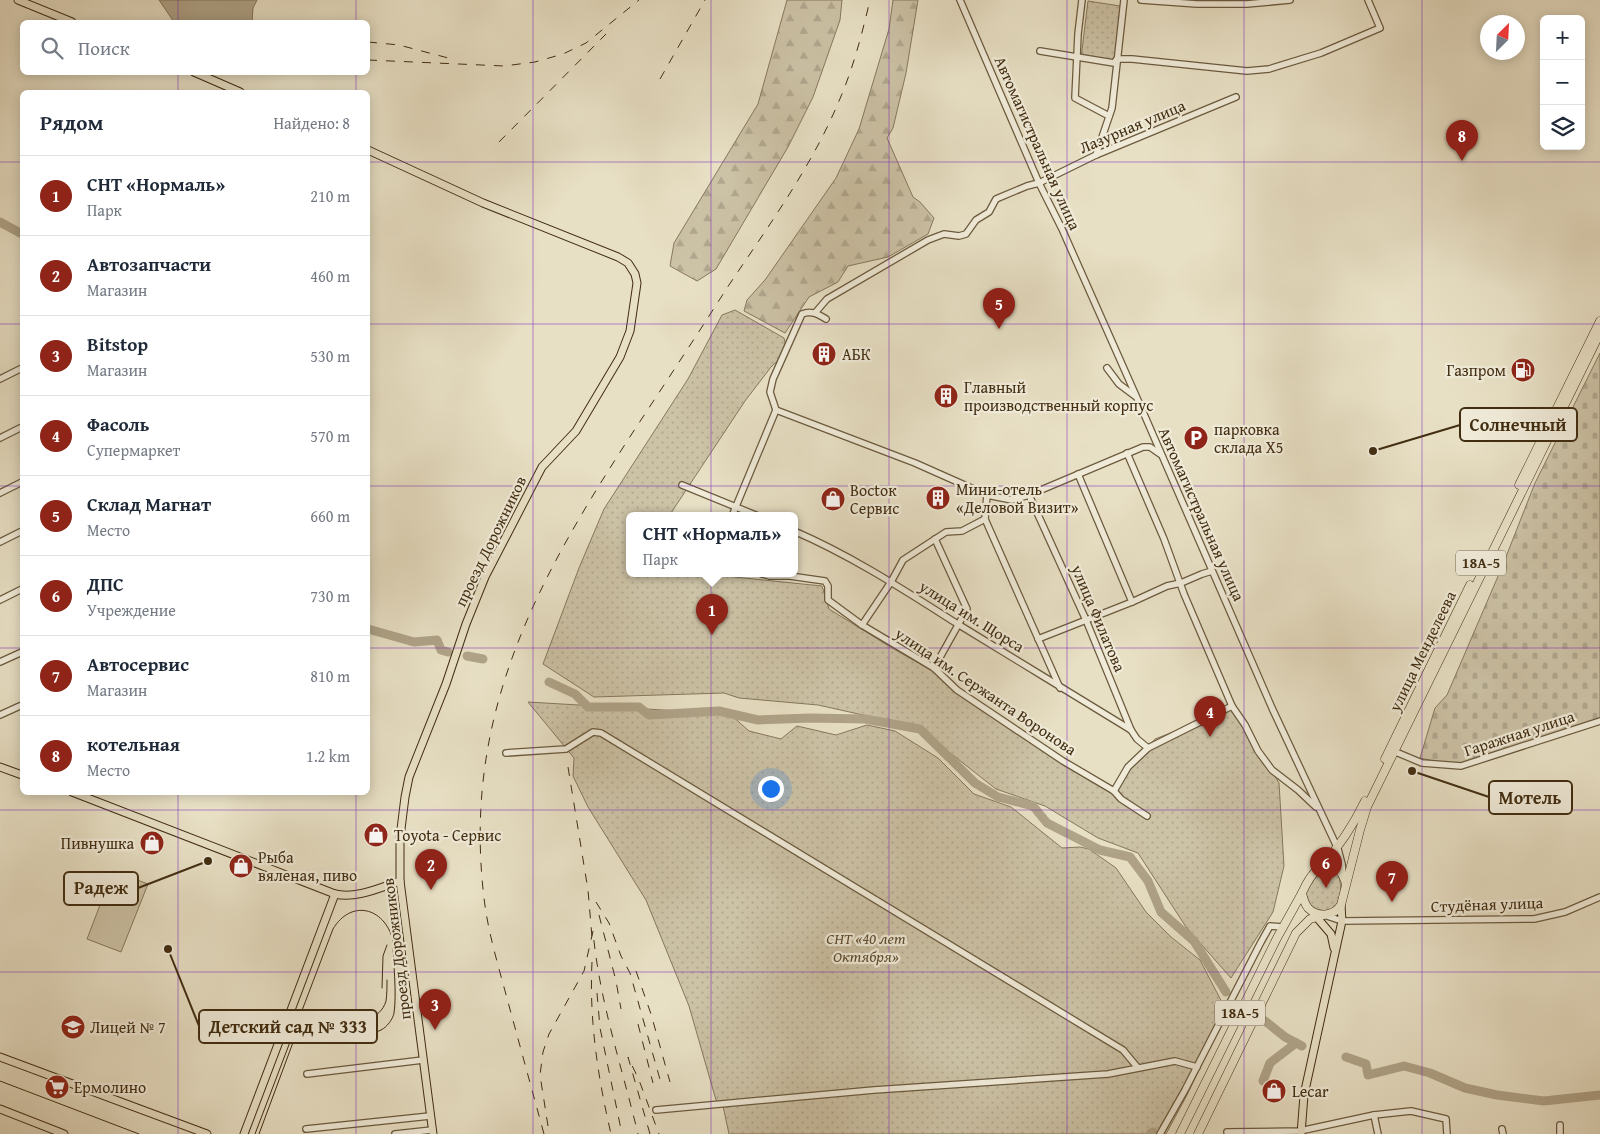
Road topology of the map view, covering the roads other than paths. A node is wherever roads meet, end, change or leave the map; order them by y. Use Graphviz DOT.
graph roads {
  1 [pos="18,0"];
  2 [pos="26,0"];
  3 [pos="960,0"];
  4 [pos="1082,0"];
  5 [pos="1124,0"];
  6 [pos="1142,0"];
  7 [pos="1290,0"];
  8 [pos="1368,0"];
  9 [pos="1184,1"];
  10 [pos="1274,1"];
  11 [pos="33,7"];
  12 [pos="67,20"];
  13 [pos="1040,51"];
  14 [pos="1076,57"];
  15 [pos="1118,59"];
  16 [pos="201,75"];
  17 [pos="235,90"];
  18 [pos="1236,97"];
  19 [pos="1109,116"];
  20 [pos="370,151"];
  21 [pos="1096,155"];
  22 [pos="1039,183"];
  23 [pos="815,313"];
  24 [pos="826,319"];
  25 [pos="1600,321"];
  26 [pos="1600,333"];
  27 [pos="1107,368"];
  28 [pos="20,369"];
  29 [pos="0,379"];
  30 [pos="1137,398"];
  31 [pos="776,410"];
  32 [pos="20,428"];
  33 [pos="0,438"];
  34 [pos="1127,453"];
  35 [pos="1162,456"];
  36 [pos="1078,474"];
  37 [pos="20,483"];
  38 [pos="682,485"];
  39 [pos="0,493"];
  40 [pos="1030,494"];
  41 [pos="987,495"];
  42 [pos="736,507"];
  43 [pos="734,512"];
  44 [pos="748,512"];
  45 [pos="985,518"];
  46 [pos="20,532"];
  47 [pos="798,534"];
  48 [pos="936,539"];
  49 [pos="0,542"];
  50 [pos="1212,571"];
  51 [pos="797,577"];
  52 [pos="891,582"];
  53 [pos="1181,583"];
  54 [pos="20,590"];
  55 [pos="0,600"];
  56 [pos="1132,602"];
  57 [pos="1086,620"];
  58 [pos="959,624"];
  59 [pos="862,625"];
  60 [pos="1038,639"];
  61 [pos="20,653"];
  62 [pos="0,662"];
  63 [pos="934,668"];
  64 [pos="1060,688"];
  65 [pos="20,705"];
  66 [pos="1232,706"];
  67 [pos="0,715"];
  68 [pos="1600,720"];
  69 [pos="1132,730"];
  70 [pos="1148,748"];
  71 [pos="1392,750"];
  72 [pos="506,753"];
  73 [pos="0,767"];
  74 [pos="20,774"];
  75 [pos="1114,791"];
  76 [pos="80,795"];
  77 [pos="1319,809"];
  78 [pos="1147,816"];
  79 [pos="1338,849"];
  80 [pos="1320,868"];
  81 [pos="1343,874"];
  82 [pos="400,881"];
  83 [pos="1346,884"];
  84 [pos="1302,892"];
  85 [pos="335,894"];
  86 [pos="1600,897"];
  87 [pos="1342,905"];
  88 [pos="1310,909"];
  89 [pos="1324,915"];
  90 [pos="1316,918"];
  91 [pos="1342,921"];
  92 [pos="1283,927"];
  93 [pos="1334,953"];
  94 [pos="0,1057"];
  95 [pos="423,1060"];
  96 [pos="1197,1067"];
  97 [pos="1138,1068"];
  98 [pos="307,1074"];
  99 [pos="0,1109"];
  100 [pos="656,1110"];
  101 [pos="430,1116"];
  102 [pos="1374,1116"];
  103 [pos="1560,1125"];
  104 [pos="306,1129"];
  105 [pos="433,1132"];
  106 [pos="1228,1132"];
  107 [pos="1301,1133"];
  108 [pos="64,1134"];
  109 [pos="207,1134"];
  110 [pos="244,1134"];
  111 [pos="395,1134"];
  112 [pos="1160,1134"];
  113 [pos="1180,1134"];
  114 [pos="1198,1134"];
  115 [pos="1378,1134"];
  116 [pos="1447,1134"];
  117 [pos="1560,1134"];
  1 -- 11 [label="main road"];
  2 -- 11 [label="street"];
  3 -- 22 [label="street, Автомагистральная улица"];
  4 -- 14 [label="street"];
  5 -- 15 [label="street"];
  6 -- 9 [label="street"];
  7 -- 10 [label="street"];
  8 -- 15 [label="street"];
  9 -- 10 [label="street"];
  11 -- 12 [label="main road"];
  13 -- 14 [label="street"];
  14 -- 15 [label="street"];
  14 -- 19 [label="street"];
  15 -- 19 [label="street"];
  16 -- 17 [label="main road"];
  18 -- 21 [label="street, Лазурная улица"];
  19 -- 21 [label="street"];
  20 -- 82 [label="main road, проезд Дорожников"];
  21 -- 22 [label="street, Лазурная улица"];
  22 -- 23 [label="street, Лазурная улица"];
  22 -- 30 [label="street, Автомагистральная улица"];
  23 -- 24 [label="street"];
  23 -- 31 [label="street, Лазурная улица"];
  25 -- 71 [label="highway, улица Менделеева / 18А-5"];
  26 -- 71 [label="highway, улица Менделеева / 18А-5"];
  27 -- 30 [label="street"];
  28 -- 29 [label="street"];
  30 -- 35 [label="street, Автомагистральная улица"];
  31 -- 41 [label="street"];
  31 -- 42 [label="street"];
  32 -- 33 [label="street"];
  34 -- 35 [label="street"];
  34 -- 36 [label="street"];
  34 -- 53 [label="street"];
  35 -- 50 [label="street, Автомагистральная улица"];
  36 -- 40 [label="street"];
  36 -- 56 [label="street"];
  37 -- 39 [label="street"];
  38 -- 42 [label="street"];
  40 -- 41 [label="street"];
  40 -- 57 [label="street, улица Филатова"];
  41 -- 45 [label="street"];
  42 -- 43 [label="street"];
  42 -- 44 [label="street"];
  45 -- 48 [label="street"];
  45 -- 60 [label="street"];
  46 -- 49 [label="street"];
  47 -- 52 [label="street, улица им. Щорса"];
  48 -- 52 [label="street"];
  48 -- 58 [label="street"];
  50 -- 53 [label="street"];
  50 -- 77 [label="street, Автомагистральная улица"];
  51 -- 59 [label="street, улица им. Сержанта Воронова"];
  52 -- 58 [label="street, улица им. Щорса"];
  52 -- 59 [label="street"];
  53 -- 56 [label="street"];
  53 -- 66 [label="street"];
  54 -- 55 [label="street"];
  56 -- 57 [label="street"];
  57 -- 60 [label="street"];
  57 -- 69 [label="street, улица Филатова"];
  58 -- 63 [label="street"];
  58 -- 64 [label="street, улица им. Щорса"];
  59 -- 63 [label="street, улица им. Сержанта Воронова"];
  60 -- 64 [label="street"];
  61 -- 62 [label="street"];
  63 -- 75 [label="street, улица им. Сержанта Воронова"];
  64 -- 69 [label="street, улица им. Щорса"];
  65 -- 67 [label="street"];
  66 -- 70 [label="street"];
  66 -- 77 [label="street"];
  68 -- 71 [label="street, Гаражная улица"];
  69 -- 70 [label="street, улица Филатова"];
  70 -- 75 [label="street"];
  71 -- 79 [label="highway, улица Менделеева / 18А-5"];
  71 -- 83 [label="highway, улица Менделеева / 18А-5"];
  72 -- 97 [label="street"];
  73 -- 74 [label="main road"];
  75 -- 78 [label="street, улица им. Сержанта Воронова"];
  76 -- 85 [label="main road"];
  77 -- 79 [label="street, Автомагистральная улица"];
  79 -- 80 [label="highway, 18А-5"];
  79 -- 81 [label="street, Автомагистральная улица"];
  80 -- 81 [label="highway"];
  80 -- 84 [label="highway, 18А-5"];
  81 -- 83 [label="highway, 18А-5"];
  82 -- 85 [label="main road"];
  82 -- 95 [label="main road, проезд Дорожников"];
  83 -- 87 [label="highway, 18А-5"];
  84 -- 88 [label="highway"];
  84 -- 92 [label="highway, 18А-5"];
  85 -- 110 [label="main road"];
  86 -- 91 [label="street, Студёная улица"];
  87 -- 89 [label="highway, 18А-5"];
  87 -- 91 [label="main road"];
  88 -- 89 [label="highway"];
  88 -- 90 [label="main road"];
  89 -- 90 [label="highway, 18А-5"];
  89 -- 91 [label="street, Студёная улица"];
  90 -- 93 [label="main road"];
  90 -- 114 [label="highway, 18А-5"];
  91 -- 93 [label="main road"];
  92 -- 96 [label="street"];
  92 -- 113 [label="highway, 18А-5"];
  93 -- 107 [label="main road"];
  94 -- 109 [label="main road"];
  95 -- 98 [label="street"];
  95 -- 101 [label="main road, проезд Дорожников"];
  96 -- 97 [label="street"];
  96 -- 112 [label="street"];
  97 -- 100 [label="street"];
  99 -- 108 [label="main road"];
  101 -- 104 [label="street"];
  101 -- 105 [label="main road, проезд Дорожников"];
  102 -- 107 [label="street"];
  102 -- 115 [label="street"];
  102 -- 116 [label="street"];
  103 -- 117 [label="street"];
  105 -- 111 [label="street"];
  106 -- 107 [label="street"];
}
